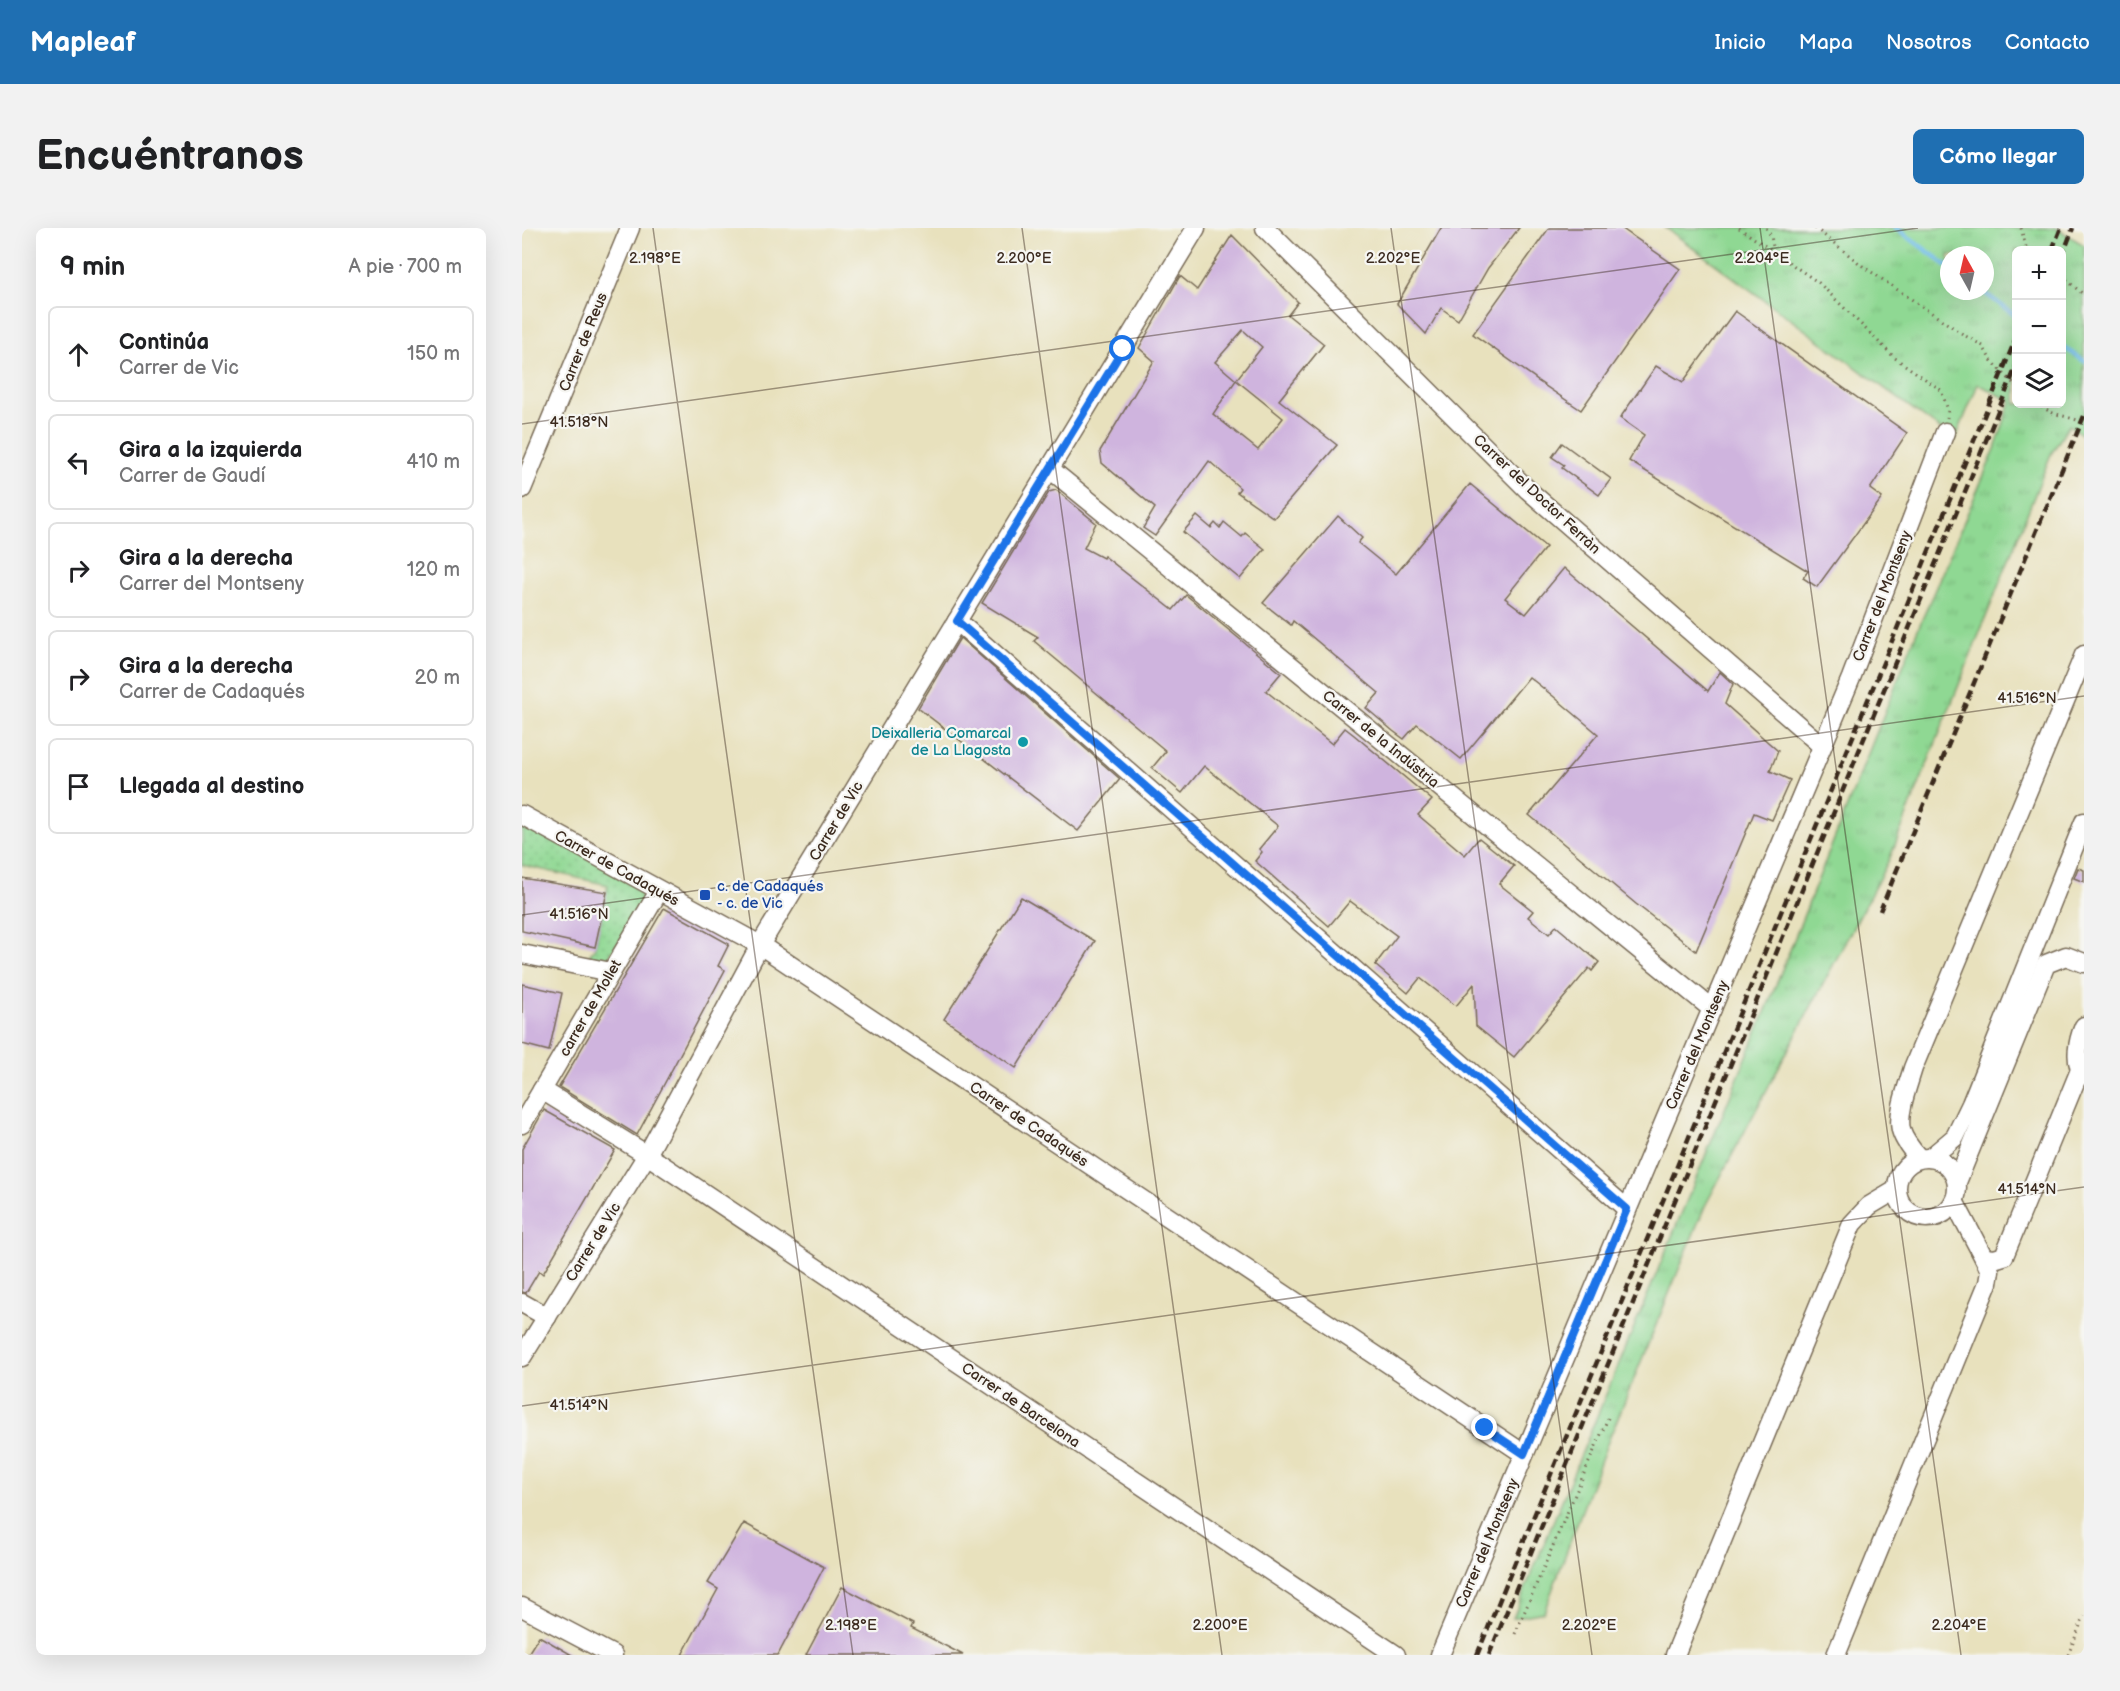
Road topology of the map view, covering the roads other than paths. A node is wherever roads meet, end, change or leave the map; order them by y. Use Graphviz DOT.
graph roads {
  1 [pos="630,228"];
  2 [pos="1196,228"];
  3 [pos="1265,228"];
  4 [pos="1945,432"];
  5 [pos="1050,469"];
  6 [pos="522,489"];
  7 [pos="957,621"];
  8 [pos="2084,655"];
  9 [pos="1822,746"];
  10 [pos="522,815"];
  11 [pos="2084,822"];
  12 [pos="2079,843"];
  13 [pos="659,891"];
  14 [pos="760,945"];
  15 [pos="522,954"];
  16 [pos="2084,963"];
  17 [pos="611,972"];
  18 [pos="1712,1009"];
  19 [pos="2084,1026"];
  20 [pos="2082,1072"];
  21 [pos="542,1090"];
  22 [pos="522,1125"];
  23 [pos="647,1155"];
  24 [pos="1924,1158"];
  25 [pos="1957,1182"];
  26 [pos="1896,1190"];
  27 [pos="1954,1201"];
  28 [pos="1627,1209"];
  29 [pos="1941,1215"];
  30 [pos="1984,1258"];
  31 [pos="1988,1283"];
  32 [pos="522,1303"];
  33 [pos="547,1317"];
  34 [pos="522,1357"];
  35 [pos="1524,1454"];
  36 [pos="522,1607"];
  37 [pos="613,1655"];
  38 [pos="1396,1655"];
  39 [pos="1440,1655"];
  40 [pos="1675,1655"];
  41 [pos="1836,1655"];
  1 -- 6 [label="street, Carrer de Reus"];
  2 -- 5 [label="street, Carrer de Vic"];
  3 -- 9 [label="street, Carrer del Doctor Ferràn"];
  4 -- 9 [label="street, Carrer del Montseny"];
  5 -- 7 [label="street, Carrer de Vic"];
  5 -- 18 [label="street, Carrer de la Indústria"];
  7 -- 14 [label="street, Carrer de Vic"];
  7 -- 28 [label="street"];
  8 -- 24 [label="street"];
  9 -- 18 [label="street, Carrer del Montseny"];
  10 -- 13 [label="street, Carrer de Cadaqués"];
  11 -- 12 [label="street"];
  12 -- 24 [label="street"];
  13 -- 14 [label="street, Carrer de Cadaqués"];
  13 -- 17 [label="street, carrer de Mollet"];
  14 -- 23 [label="street, Carrer de Vic"];
  14 -- 35 [label="street, Carrer de Cadaqués"];
  15 -- 17 [label="street"];
  16 -- 25 [label="street"];
  17 -- 21 [label="street, carrer de Mollet"];
  18 -- 28 [label="street, Carrer del Montseny"];
  19 -- 20 [label="street"];
  20 -- 30 [label="street"];
  21 -- 22 [label="street, carrer de Mollet"];
  21 -- 23 [label="street, Carrer de Barcelona"];
  23 -- 33 [label="street, Carrer de Vic"];
  23 -- 38 [label="street, Carrer de Barcelona"];
  24 -- 25 [label="street"];
  24 -- 26 [label="street"];
  25 -- 27 [label="street"];
  26 -- 29 [label="street"];
  26 -- 40 [label="street"];
  27 -- 29 [label="street"];
  27 -- 30 [label="street"];
  28 -- 35 [label="street, Carrer del Montseny"];
  29 -- 31 [label="street"];
  30 -- 31 [label="street"];
  31 -- 41 [label="street"];
  32 -- 33 [label="street"];
  33 -- 34 [label="street, Carrer de Vic"];
  35 -- 39 [label="street, Carrer del Montseny"];
  36 -- 37 [label="street"];
}
